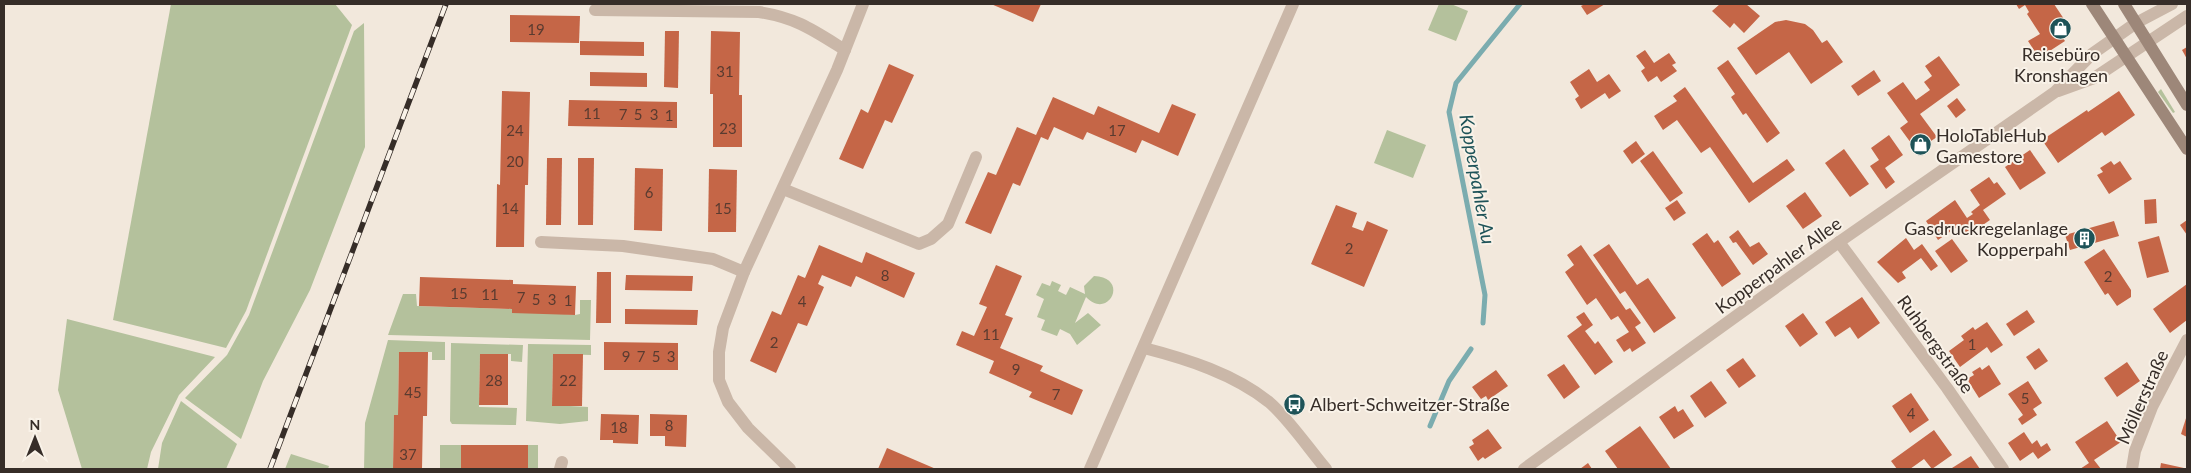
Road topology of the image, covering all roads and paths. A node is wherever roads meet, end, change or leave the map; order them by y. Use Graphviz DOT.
graph roads {
  1 [pos="863,4"];
  2 [pos="1293,4"];
  3 [pos="2092,4"];
  4 [pos="2124,4"];
  5 [pos="2172,4"];
  6 [pos="596,10"];
  7 [pos="2187,16"];
  8 [pos="2136,23"];
  9 [pos="2114,38"];
  10 [pos="2148,42"];
  11 [pos="845,50"];
  12 [pos="2126,56"];
  13 [pos="2055,92"];
  14 [pos="2187,105"];
  15 [pos="2187,149"];
  16 [pos="976,157"];
  17 [pos="783,189"];
  18 [pos="541,242"];
  19 [pos="1839,242"];
  20 [pos="744,272"];
  21 [pos="2187,340"];
  22 [pos="1144,348"];
  23 [pos="790,469"];
  24 [pos="1090,469"];
  25 [pos="1326,469"];
  26 [pos="1524,469"];
  27 [pos="2003,469"];
  28 [pos="2132,469"];
  1 -- 11 [label="street"];
  2 -- 22 [label="street"];
  3 -- 9 [label="main road"];
  4 -- 8 [label="main road"];
  5 -- 8 [label="street, Kopperpahler Allee"];
  6 -- 11 [label="street"];
  7 -- 10 [label="street, Kopperpahler Allee"];
  8 -- 9 [label="street, Kopperpahler Allee"];
  8 -- 10 [label="main road"];
  9 -- 12 [label="main road"];
  9 -- 13 [label="street, Kopperpahler Allee"];
  10 -- 12 [label="street, Kopperpahler Allee"];
  10 -- 14 [label="main road"];
  11 -- 17 [label="street"];
  12 -- 13 [label="street, Kopperpahler Allee"];
  12 -- 15 [label="main road"];
  13 -- 19 [label="street, Kopperpahler Allee"];
  16 -- 17 [label="street"];
  17 -- 20 [label="street"];
  18 -- 20 [label="street"];
  19 -- 26 [label="street, Kopperpahler Allee"];
  19 -- 27 [label="street, Ruhbergstraße"];
  20 -- 23 [label="street"];
  21 -- 28 [label="street, Möllerstraße"];
  22 -- 24 [label="street"];
  22 -- 25 [label="street"];
}
